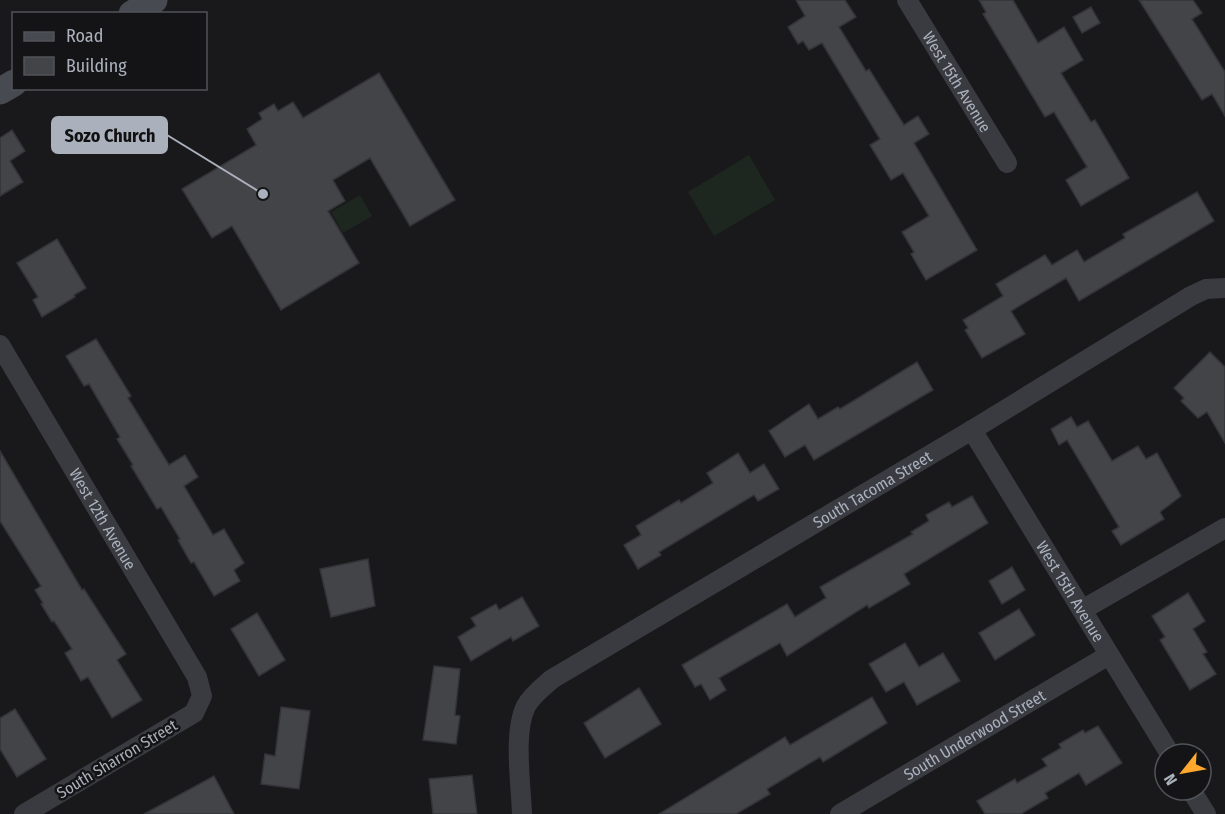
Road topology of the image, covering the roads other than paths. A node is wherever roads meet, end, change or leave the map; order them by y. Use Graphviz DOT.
graph roads {
  1 [pos="154,0"];
  2 [pos="908,0"];
  3 [pos="135,12"];
  4 [pos="1007,162"];
  5 [pos="1225,288"];
  6 [pos="0,345"];
  7 [pos="972,430"];
  8 [pos="1225,528"];
  9 [pos="1082,610"];
  10 [pos="1110,655"];
  11 [pos="202,696"];
  12 [pos="1163,742"];
  13 [pos="24,814"];
  14 [pos="522,814"];
  15 [pos="840,814"];
  1 -- 3 [label="street"];
  2 -- 4 [label="street, West 15th Avenue"];
  5 -- 7 [label="street, South Tacoma Street"];
  6 -- 11 [label="street, West 12th Avenue"];
  7 -- 9 [label="street, West 15th Avenue"];
  7 -- 14 [label="street, South Tacoma Street"];
  8 -- 9 [label="street"];
  9 -- 10 [label="street, West 15th Avenue"];
  10 -- 12 [label="street, West 15th Avenue"];
  10 -- 15 [label="street, South Underwood Street"];
  11 -- 13 [label="street, South Sharron Street"];
}
